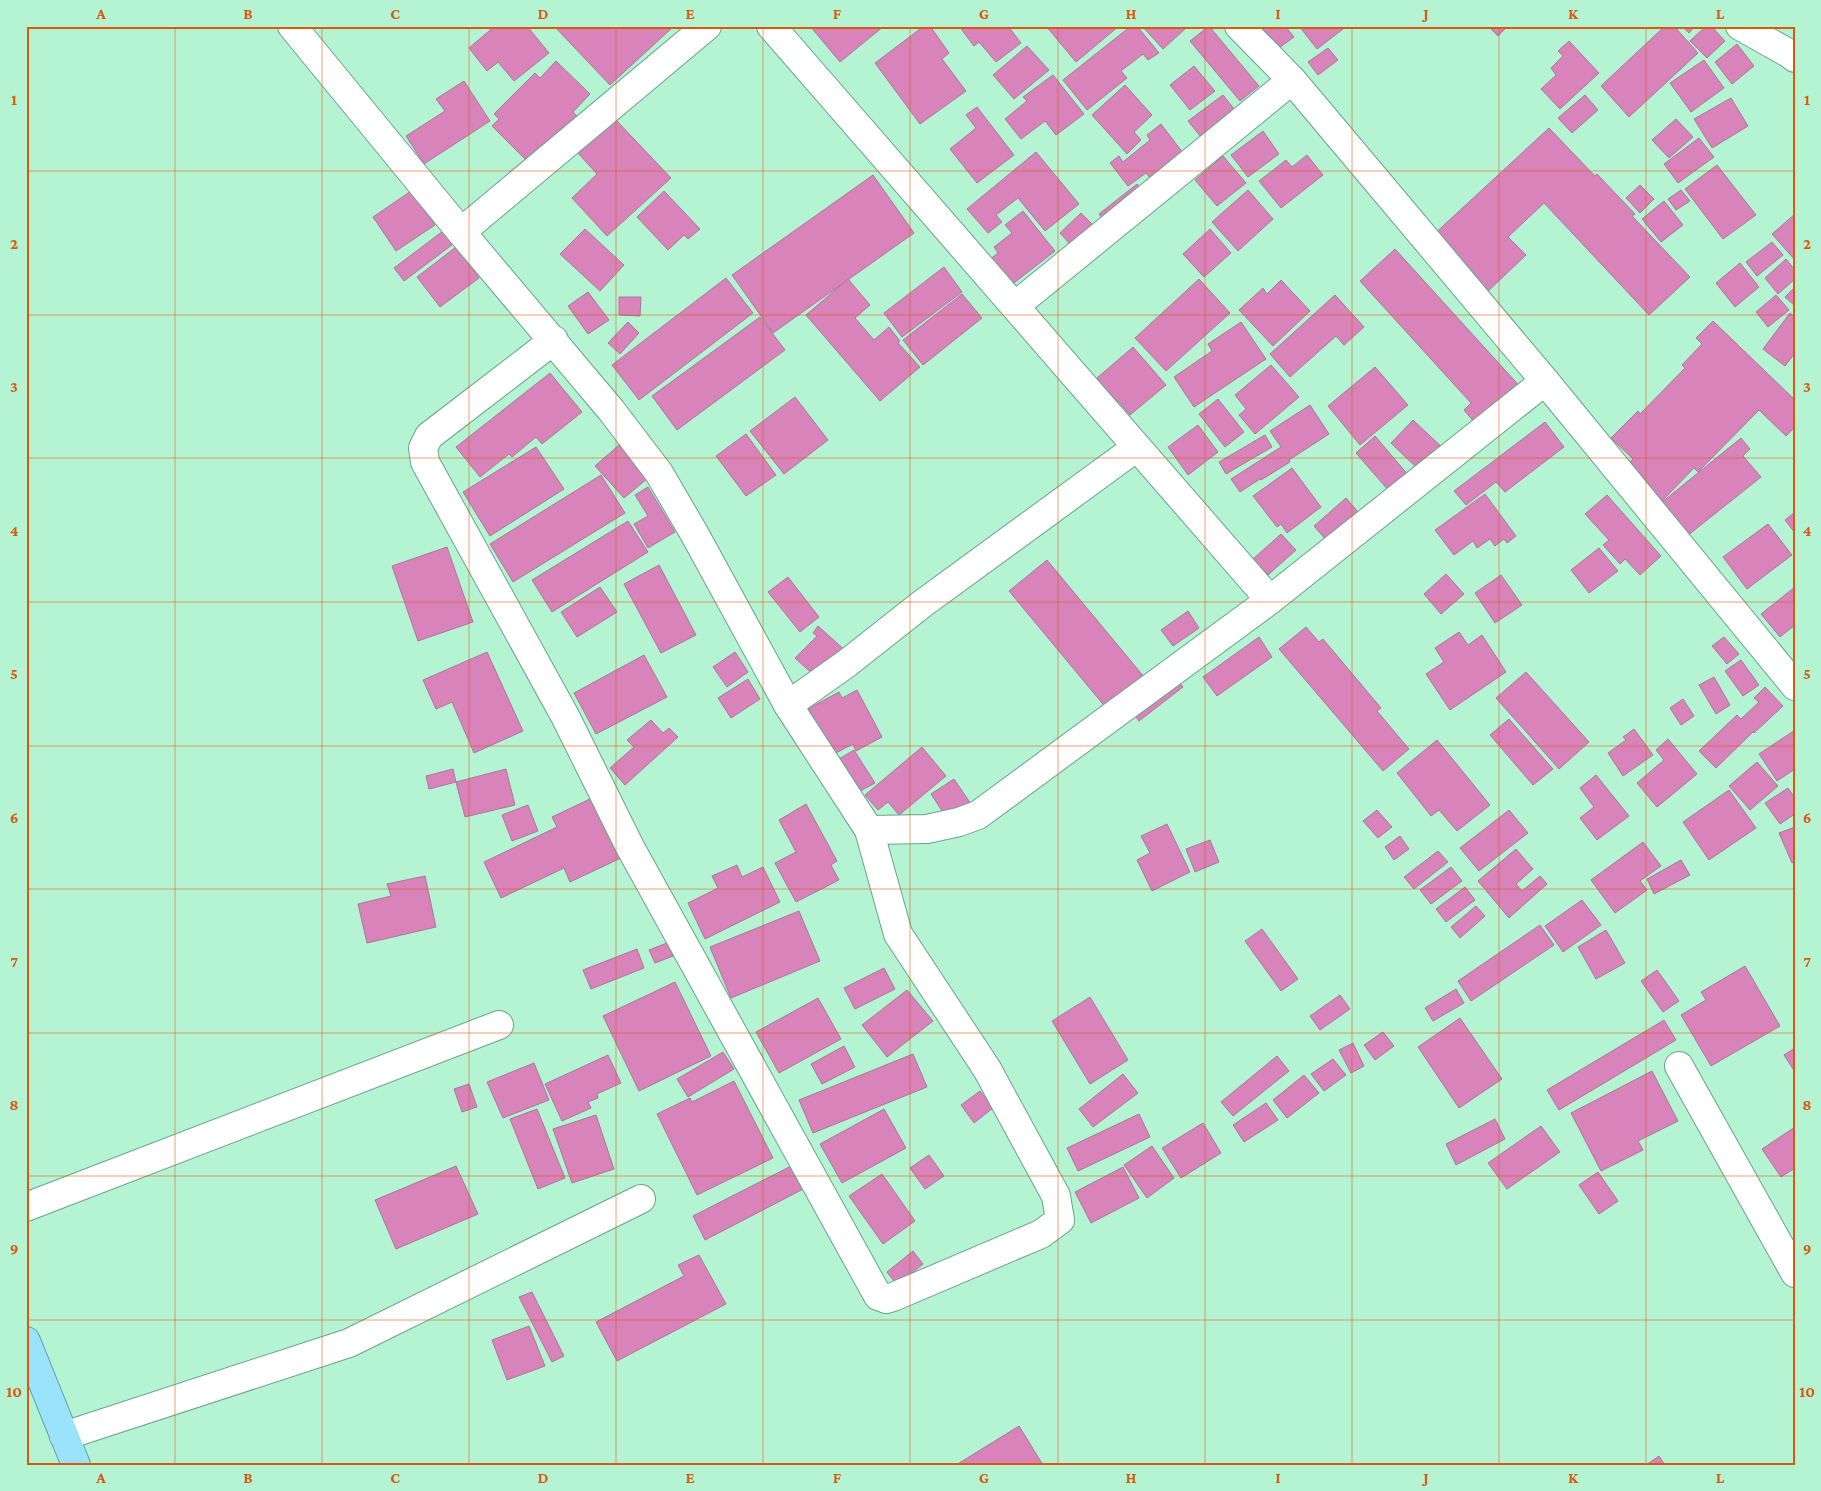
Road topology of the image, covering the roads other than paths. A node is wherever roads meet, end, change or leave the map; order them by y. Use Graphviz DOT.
graph roads {
  1 [pos="292,26"];
  2 [pos="707,26"];
  3 [pos="771,26"];
  4 [pos="1239,26"];
  5 [pos="1740,26"];
  6 [pos="1795,58"];
  7 [pos="1292,80"];
  8 [pos="461,232"];
  9 [pos="1015,306"];
  10 [pos="554,340"];
  11 [pos="1545,381"];
  12 [pos="1138,446"];
  13 [pos="1270,600"];
  14 [pos="1795,686"];
  15 [pos="788,705"];
  16 [pos="869,830"];
  17 [pos="499,1025"];
  18 [pos="1680,1066"];
  19 [pos="641,1199"];
  20 [pos="26,1206"];
  21 [pos="1795,1273"];
  22 [pos="26,1341"];
  23 [pos="64,1436"];
  24 [pos="76,1465"];
  1 -- 8 [label="street"];
  2 -- 8 [label="street"];
  3 -- 9 [label="street"];
  4 -- 7 [label="street"];
  5 -- 6 [label="street"];
  7 -- 9 [label="street"];
  7 -- 11 [label="street"];
  8 -- 10 [label="street"];
  9 -- 12 [label="street"];
  10 -- 15 [label="street"];
  10 -- 16 [label="street"];
  11 -- 13 [label="street"];
  11 -- 14 [label="street"];
  12 -- 13 [label="street"];
  12 -- 15 [label="street"];
  13 -- 16 [label="street"];
  15 -- 16 [label="street"];
  17 -- 20 [label="street"];
  18 -- 21 [label="street"];
  19 -- 23 [label="street"];
  22 -- 23 [label="highway"];
  23 -- 24 [label="highway"];
}
